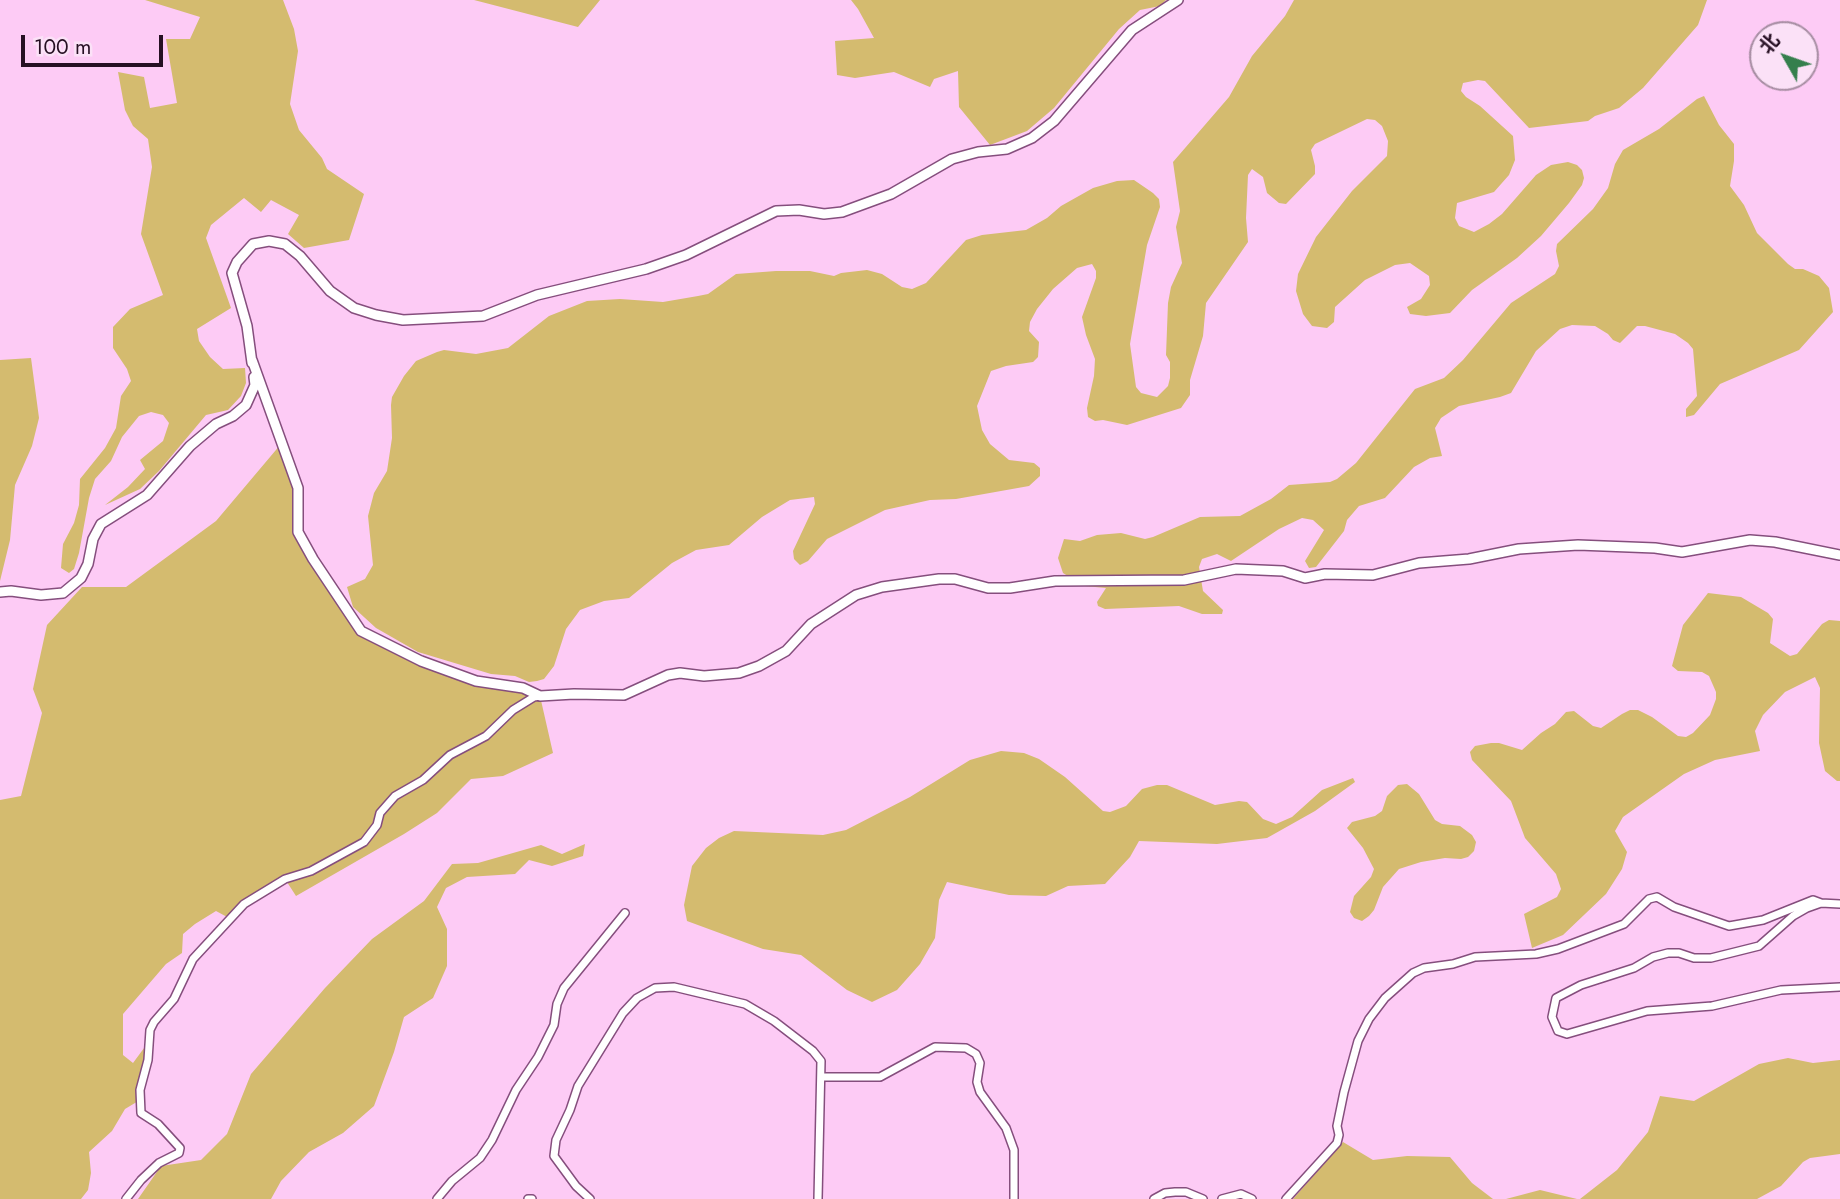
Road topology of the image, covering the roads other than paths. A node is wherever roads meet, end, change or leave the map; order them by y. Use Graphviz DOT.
graph roads {
  1 [pos="1178,0"];
  2 [pos="252,360"];
  3 [pos="1840,555"];
  4 [pos="0,593"];
  5 [pos="540,696"];
  6 [pos="1821,903"];
  7 [pos="1840,904"];
  8 [pos="625,914"];
  9 [pos="1840,987"];
  10 [pos="822,1077"];
  11 [pos="126,1199"];
  12 [pos="437,1199"];
  13 [pos="590,1199"];
  14 [pos="818,1199"];
  15 [pos="1014,1199"];
  16 [pos="1154,1199"];
  17 [pos="1203,1199"];
  18 [pos="1222,1199"];
  19 [pos="1252,1199"];
  20 [pos="1286,1199"];
  1 -- 2 [label="street"];
  2 -- 4 [label="street"];
  2 -- 5 [label="street"];
  3 -- 5 [label="street"];
  5 -- 11 [label="street"];
  6 -- 7 [label="street"];
  6 -- 9 [label="street"];
  6 -- 20 [label="street"];
  8 -- 12 [label="street"];
  10 -- 13 [label="street"];
  10 -- 14 [label="street"];
  10 -- 15 [label="street"];
  16 -- 17 [label="street"];
  18 -- 19 [label="street"];
}
